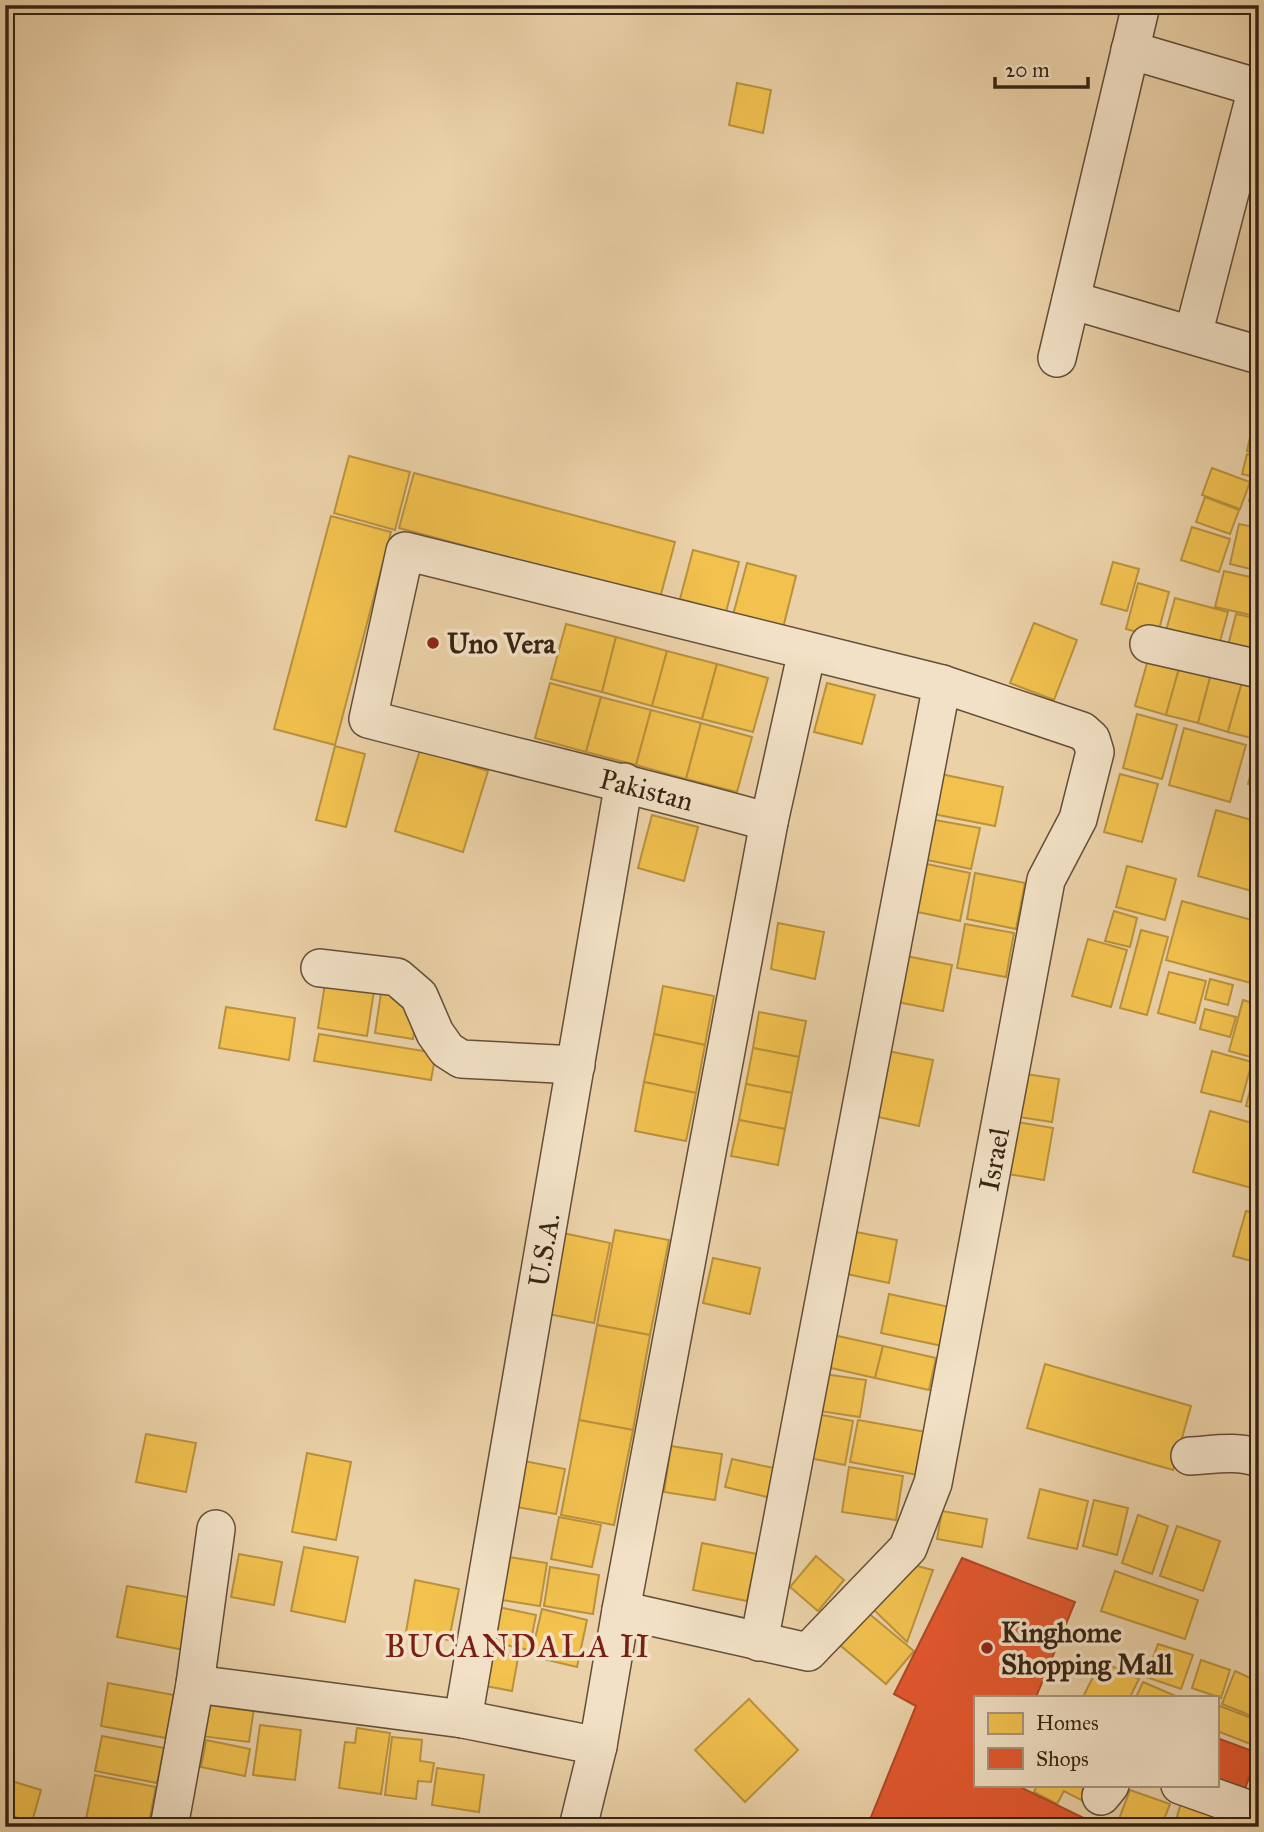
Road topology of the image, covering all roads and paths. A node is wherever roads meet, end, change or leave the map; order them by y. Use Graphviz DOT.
graph roads {
  1 [pos="1141,5"];
  2 [pos="1130,50"];
  3 [pos="1258,88"];
  4 [pos="1071,300"];
  5 [pos="1193,335"];
  6 [pos="1259,355"];
  7 [pos="1057,358"];
  8 [pos="1149,644"];
  9 [pos="807,651"];
  10 [pos="1259,669"];
  11 [pos="942,684"];
  12 [pos="624,782"];
  13 [pos="769,822"];
  14 [pos="320,968"];
  15 [pos="576,1065"];
  16 [pos="1190,1456"];
  17 [pos="1259,1458"];
  18 [pos="216,1529"];
  19 [pos="621,1610"];
  20 [pos="759,1642"];
  21 [pos="195,1684"];
  22 [pos="463,1720"];
  23 [pos="598,1746"];
  24 [pos="1183,1786"];
  25 [pos="1259,1813"];
  26 [pos="169,1827"];
  27 [pos="578,1827"];
  1 -- 2 [label="street"];
  2 -- 3 [label="street"];
  2 -- 4 [label="street"];
  3 -- 5 [label="street"];
  4 -- 5 [label="street"];
  4 -- 7 [label="street"];
  5 -- 6 [label="street"];
  8 -- 10 [label="street"];
  9 -- 11 [label="street, Israel"];
  9 -- 12 [label="street, Pakistan"];
  9 -- 13 [label="street"];
  11 -- 20 [label="street"];
  11 -- 20 [label="street, Israel"];
  12 -- 13 [label="street, Pakistan"];
  12 -- 15 [label="street, U.S.A."];
  13 -- 19 [label="street"];
  14 -- 15 [label="street"];
  15 -- 22 [label="street, U.S.A."];
  16 -- 17 [label="street"];
  18 -- 21 [label="street"];
  19 -- 20 [label="street, Israel"];
  19 -- 23 [label="street"];
  21 -- 22 [label="street"];
  21 -- 26 [label="street"];
  22 -- 23 [label="street"];
  23 -- 27 [label="street"];
  24 -- 25 [label="street"];
}
